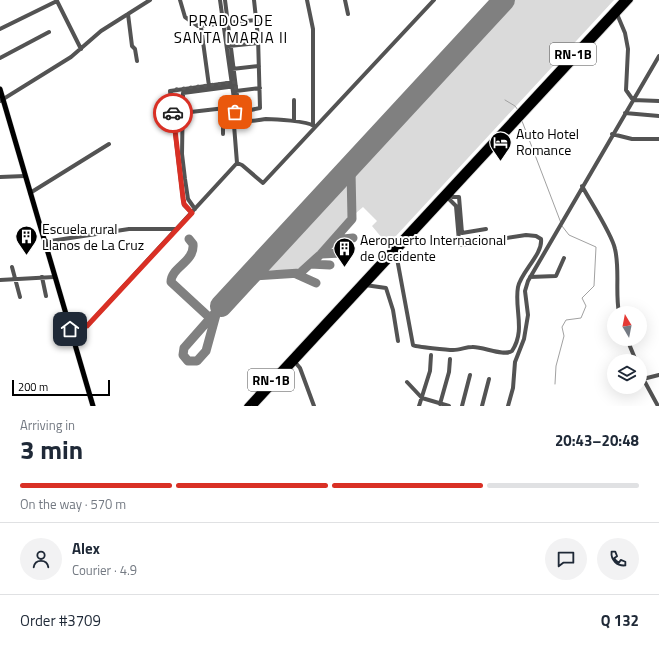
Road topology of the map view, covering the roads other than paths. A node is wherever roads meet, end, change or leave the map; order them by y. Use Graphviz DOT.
graph roads {
  1 [pos="138,0"];
  2 [pos="150,0"];
  3 [pos="180,0"];
  4 [pos="230,0"];
  5 [pos="254,0"];
  6 [pos="307,0"];
  7 [pos="345,0"];
  8 [pos="434,0"];
  9 [pos="623,0"];
  10 [pos="626,0"];
  11 [pos="630,0"];
  12 [pos="222,1"];
  13 [pos="141,6"];
  14 [pos="128,14"];
  15 [pos="348,14"];
  16 [pos="617,14"];
  17 [pos="256,20"];
  18 [pos="225,24"];
  19 [pos="201,27"];
  20 [pos="0,29"];
  21 [pos="49,32"];
  22 [pos="258,43"];
  23 [pos="229,46"];
  24 [pos="81,49"];
  25 [pos="659,56"];
  26 [pos="0,58"];
  27 [pos="137,61"];
  28 [pos="259,66"];
  29 [pos="232,69"];
  30 [pos="234,85"];
  31 [pos="209,87"];
  32 [pos="260,88"];
  33 [pos="0,89"];
  34 [pos="2,100"];
  35 [pos="294,100"];
  36 [pos="633,100"];
  37 [pos="659,101"];
  38 [pos="234,107"];
  39 [pos="238,112"];
  40 [pos="182,113"];
  41 [pos="625,113"];
  42 [pos="520,114"];
  43 [pos="659,116"];
  44 [pos="294,121"];
  45 [pos="314,126"];
  46 [pos="223,134"];
  47 [pos="612,134"];
  48 [pos="659,139"];
  49 [pos="109,144"];
  50 [pos="180,151"];
  51 [pos="237,163"];
  52 [pos="25,176"];
  53 [pos="0,177"];
  54 [pos="183,179"];
  55 [pos="582,186"];
  56 [pos="30,194"];
  57 [pos="448,195"];
  58 [pos="196,209"];
  59 [pos="192,213"];
  60 [pos="177,229"];
  61 [pos="486,229"];
  62 [pos="44,242"];
  63 [pos="396,252"];
  64 [pos="564,258"];
  65 [pos="12,267"];
  66 [pos="42,277"];
  67 [pos="54,277"];
  68 [pos="530,277"];
  69 [pos="15,279"];
  70 [pos="0,280"];
  71 [pos="365,285"];
  72 [pos="46,296"];
  73 [pos="20,297"];
  74 [pos="618,306"];
  75 [pos="316,331"];
  76 [pos="71,332"];
  77 [pos="398,341"];
  78 [pos="295,354"];
  79 [pos="431,355"];
  80 [pos="450,359"];
  81 [pos="295,362"];
  82 [pos="470,375"];
  83 [pos="659,375"];
  84 [pos="647,378"];
  85 [pos="489,379"];
  86 [pos="408,382"];
  87 [pos="647,386"];
  88 [pos="422,398"];
  89 [pos="440,404"];
  90 [pos="93,406"];
  91 [pos="247,406"];
  92 [pos="254,406"];
  93 [pos="314,406"];
  94 [pos="420,406"];
  95 [pos="449,406"];
  96 [pos="462,406"];
  97 [pos="482,406"];
  98 [pos="508,406"];
  99 [pos="658,406"];
  1 -- 13 [label="street"];
  2 -- 13 [label="street"];
  3 -- 19 [label="street"];
  4 -- 12 [label="street"];
  5 -- 17 [label="street"];
  6 -- 45 [label="street"];
  7 -- 15 [label="street"];
  8 -- 45 [label="street"];
  9 -- 42 [label="highway, RN-1B"];
  10 -- 16 [label="highway"];
  11 -- 16 [label="highway, RN-1B"];
  12 -- 18 [label="street"];
  13 -- 14 [label="street"];
  14 -- 24 [label="street"];
  14 -- 27 [label="street"];
  16 -- 36 [label="street"];
  16 -- 42 [label="highway, RN-1B"];
  17 -- 18 [label="street"];
  17 -- 22 [label="street"];
  18 -- 19 [label="street"];
  18 -- 23 [label="street"];
  19 -- 31 [label="street"];
  20 -- 24 [label="street"];
  21 -- 26 [label="street"];
  22 -- 23 [label="street"];
  22 -- 28 [label="street"];
  23 -- 29 [label="street"];
  24 -- 34 [label="street"];
  25 -- 36 [label="street"];
  28 -- 29 [label="street"];
  28 -- 32 [label="street"];
  29 -- 30 [label="street"];
  30 -- 31 [label="street"];
  30 -- 32 [label="street"];
  30 -- 38 [label="street"];
  30 -- 39 [label="street"];
  31 -- 40 [label="street"];
  31 -- 50 [label="street"];
  32 -- 39 [label="street"];
  33 -- 34 [label="main road"];
  34 -- 52 [label="main road"];
  35 -- 44 [label="street"];
  36 -- 37 [label="street"];
  36 -- 41 [label="street"];
  38 -- 39 [label="street"];
  38 -- 40 [label="street"];
  39 -- 44 [label="street"];
  40 -- 50 [label="street"];
  41 -- 43 [label="street"];
  41 -- 47 [label="street"];
  42 -- 57 [label="highway, RN-1B"];
  42 -- 75 [label="highway, RN-1B"];
  44 -- 45 [label="street"];
  45 -- 51 [label="street"];
  46 -- 51 [label="street"];
  47 -- 48 [label="street"];
  47 -- 55 [label="street"];
  49 -- 56 [label="street"];
  50 -- 54 [label="street"];
  51 -- 58 [label="street"];
  52 -- 53 [label="street"];
  52 -- 56 [label="main road"];
  54 -- 58 [label="street"];
  54 -- 59 [label="street"];
  55 -- 68 [label="street"];
  55 -- 74 [label="street"];
  56 -- 62 [label="main road"];
  57 -- 61 [label="street"];
  57 -- 63 [label="highway, RN-1B"];
  57 -- 63 [label="street"];
  58 -- 59 [label="street"];
  59 -- 60 [label="street"];
  60 -- 62 [label="street"];
  60 -- 76 [label="street"];
  62 -- 67 [label="main road"];
  63 -- 71 [label="highway, RN-1B"];
  64 -- 68 [label="street"];
  65 -- 69 [label="street"];
  66 -- 67 [label="street"];
  66 -- 69 [label="street"];
  66 -- 72 [label="street"];
  67 -- 76 [label="main road"];
  68 -- 98 [label="street"];
  69 -- 70 [label="street"];
  69 -- 73 [label="street"];
  71 -- 77 [label="street"];
  71 -- 81 [label="highway, RN-1B"];
  75 -- 78 [label="highway, RN-1B"];
  75 -- 81 [label="highway"];
  76 -- 90 [label="main road"];
  78 -- 81 [label="highway, RN-1B"];
  78 -- 91 [label="highway, RN-1B"];
  79 -- 88 [label="street"];
  80 -- 89 [label="street"];
  81 -- 92 [label="highway, RN-1B"];
  81 -- 93 [label="street"];
  82 -- 96 [label="street"];
  83 -- 84 [label="street"];
  85 -- 97 [label="street"];
  86 -- 88 [label="street"];
  87 -- 99 [label="street"];
  88 -- 89 [label="street"];
  88 -- 94 [label="street"];
  89 -- 95 [label="street"];
}
